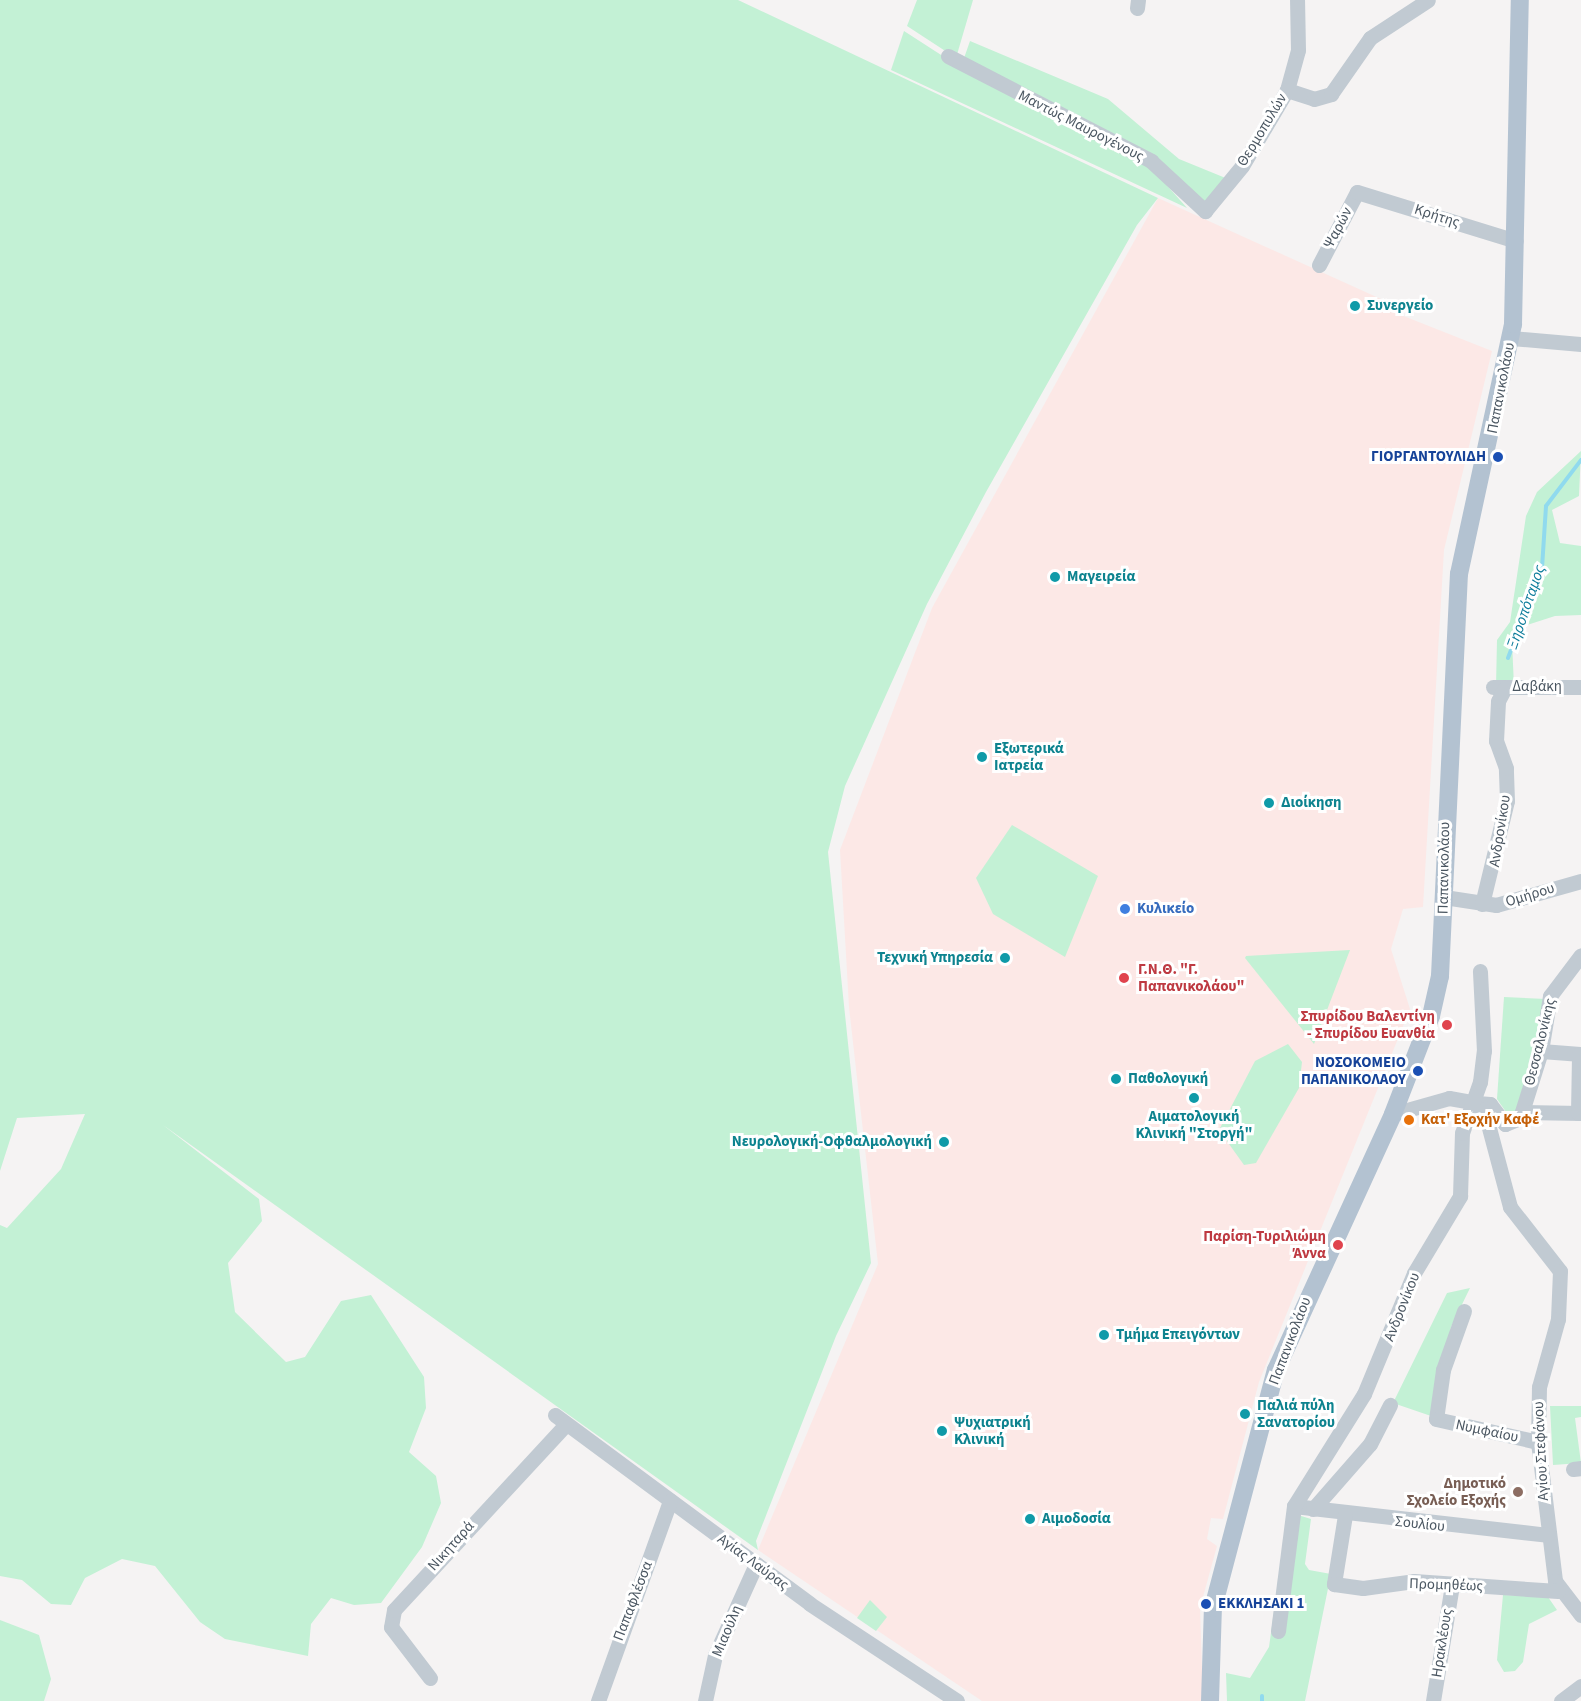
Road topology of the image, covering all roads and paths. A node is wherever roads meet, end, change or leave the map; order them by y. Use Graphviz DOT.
graph roads {
  1 [pos="1297,0"];
  2 [pos="1428,0"];
  3 [pos="1520,0"];
  4 [pos="948,56"];
  5 [pos="1287,90"];
  6 [pos="1357,192"];
  7 [pos="1202,212"];
  8 [pos="1516,241"];
  9 [pos="1319,265"];
  10 [pos="1511,338"];
  11 [pos="1581,344"];
  12 [pos="1581,687"];
  13 [pos="1499,688"];
  14 [pos="1581,881"];
  15 [pos="1444,897"];
  16 [pos="1482,904"];
  17 [pos="1581,955"];
  18 [pos="1480,970"];
  19 [pos="1541,1051"];
  20 [pos="1580,1054"];
  21 [pos="1473,1102"];
  22 [pos="1521,1112"];
  23 [pos="1393,1113"];
  24 [pos="1579,1113"];
  25 [pos="1464,1311"];
  26 [pos="1390,1405"];
  27 [pos="560,1420"];
  28 [pos="1538,1442"];
  29 [pos="670,1501"];
  30 [pos="1294,1506"];
  31 [pos="1313,1509"];
  32 [pos="1345,1515"];
  33 [pos="1547,1535"];
  34 [pos="756,1564"];
  35 [pos="1452,1585"];
  36 [pos="1558,1591"];
  37 [pos="1581,1615"];
  38 [pos="1278,1631"];
  39 [pos="430,1678"];
  40 [pos="1581,1686"];
  41 [pos="598,1701"];
  42 [pos="705,1701"];
  43 [pos="957,1701"];
  44 [pos="1210,1701"];
  45 [pos="1433,1701"];
  46 [pos="1561,1701"];
  1 -- 5 [label="street, Θερμοπυλών"];
  2 -- 5 [label="street"];
  3 -- 8 [label="main road, Παπανικολάου"];
  4 -- 7 [label="street, Μαντώς Μαυρογένους"];
  5 -- 7 [label="street, Θερμοπυλών"];
  6 -- 8 [label="street, Κρήτης"];
  6 -- 9 [label="street, Ψαρών"];
  8 -- 10 [label="main road, Παπανικολάου"];
  10 -- 11 [label="street"];
  10 -- 15 [label="main road, Παπανικολάου"];
  12 -- 13 [label="street, Δαβάκη"];
  13 -- 16 [label="street, Ανδρονίκου"];
  14 -- 16 [label="street, Ομήρου"];
  15 -- 16 [label="street, Ομήρου"];
  15 -- 23 [label="main road, Παπανικολάου"];
  17 -- 19 [label="street, Θεσσαλονίκης"];
  18 -- 21 [label="street, Ανδρονίκου"];
  19 -- 20 [label="street"];
  19 -- 22 [label="street, Θεσσαλονίκης"];
  20 -- 24 [label="street"];
  21 -- 22 [label="street"];
  21 -- 23 [label="street"];
  21 -- 28 [label="street, Αγίου Στεφάνου"];
  21 -- 30 [label="street, Ανδρονίκου"];
  22 -- 24 [label="street"];
  23 -- 44 [label="main road, Παπανικολάου"];
  25 -- 28 [label="street, Νυμφαίου"];
  26 -- 31 [label="street"];
  27 -- 29 [label="street, Αγίας Λαύρας"];
  27 -- 39 [label="street, Νικηταρά"];
  28 -- 33 [label="street, Αγίου Στεφάνου"];
  29 -- 34 [label="street, Αγίας Λαύρας"];
  29 -- 41 [label="street, Παπαφλέσσα"];
  30 -- 31 [label="street, Σουλίου"];
  30 -- 38 [label="street, Ανδρονίκου"];
  31 -- 32 [label="street, Σουλίου"];
  32 -- 33 [label="street, Σουλίου"];
  32 -- 35 [label="street, Προμηθέως"];
  33 -- 36 [label="street, Αγίου Στεφάνου"];
  34 -- 42 [label="street, Μιαούλη"];
  34 -- 43 [label="street, Αγίας Λαύρας"];
  35 -- 36 [label="street, Προμηθέως"];
  35 -- 45 [label="street, Ηρακλέους"];
  36 -- 37 [label="street"];
  40 -- 46 [label="street"];
}
